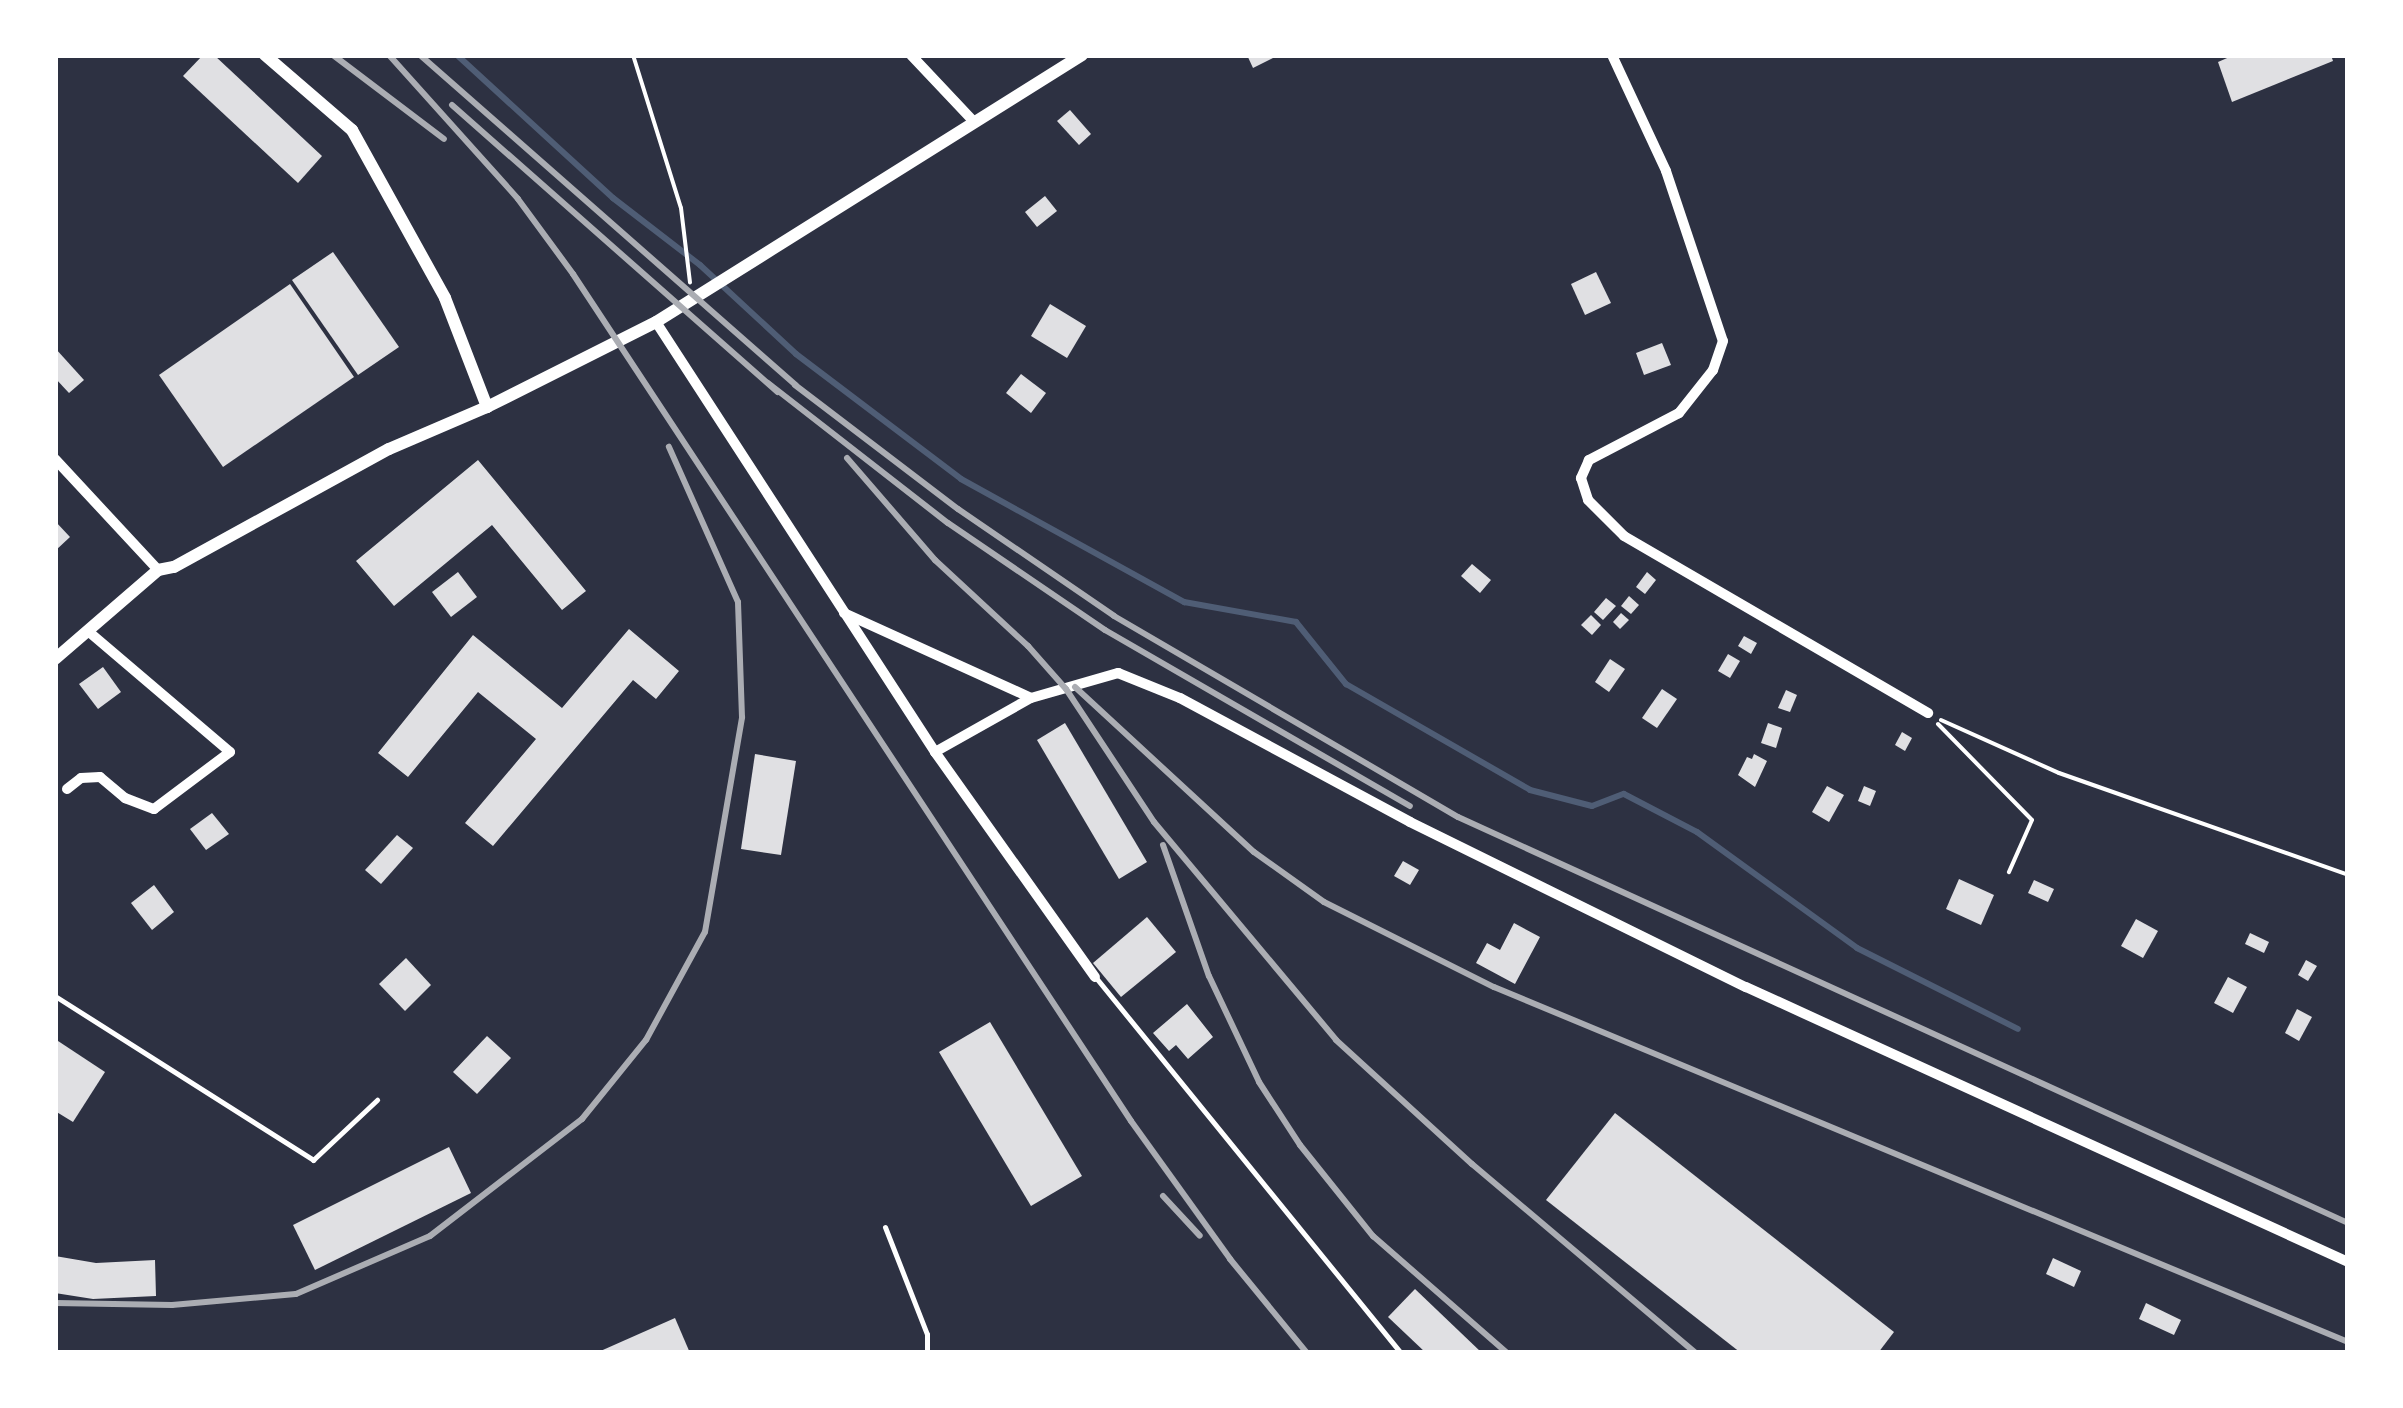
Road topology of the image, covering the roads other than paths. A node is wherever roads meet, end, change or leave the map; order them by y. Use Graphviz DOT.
graph roads {
  1 [pos="265,55"];
  2 [pos="911,55"];
  3 [pos="1081,55"];
  4 [pos="1612,55"];
  5 [pos="975,123"];
  6 [pos="656,322"];
  7 [pos="487,407"];
  8 [pos="55,459"];
  9 [pos="158,570"];
  10 [pos="843,613"];
  11 [pos="88,631"];
  12 [pos="55,659"];
  13 [pos="1032,698"];
  14 [pos="1928,714"];
  15 [pos="934,752"];
  16 [pos="67,790"];
  17 [pos="1095,976"];
  18 [pos="55,996"];
  19 [pos="377,1100"];
  20 [pos="885,1227"];
  21 [pos="2348,1262"];
  22 [pos="927,1353"];
  23 [pos="1401,1353"];
  1 -- 7 [label="street"];
  2 -- 5 [label="street"];
  3 -- 5 [label="street"];
  4 -- 14 [label="street"];
  5 -- 6 [label="street"];
  6 -- 7 [label="street"];
  6 -- 10 [label="street"];
  7 -- 9 [label="street"];
  8 -- 9 [label="street"];
  9 -- 11 [label="street"];
  10 -- 13 [label="street"];
  10 -- 15 [label="street"];
  11 -- 12 [label="street"];
  11 -- 16 [label="street"];
  13 -- 15 [label="street"];
  13 -- 21 [label="street"];
  15 -- 17 [label="street"];
  17 -- 23 [label="lane"];
  18 -- 19 [label="lane"];
  20 -- 22 [label="lane"];
}
